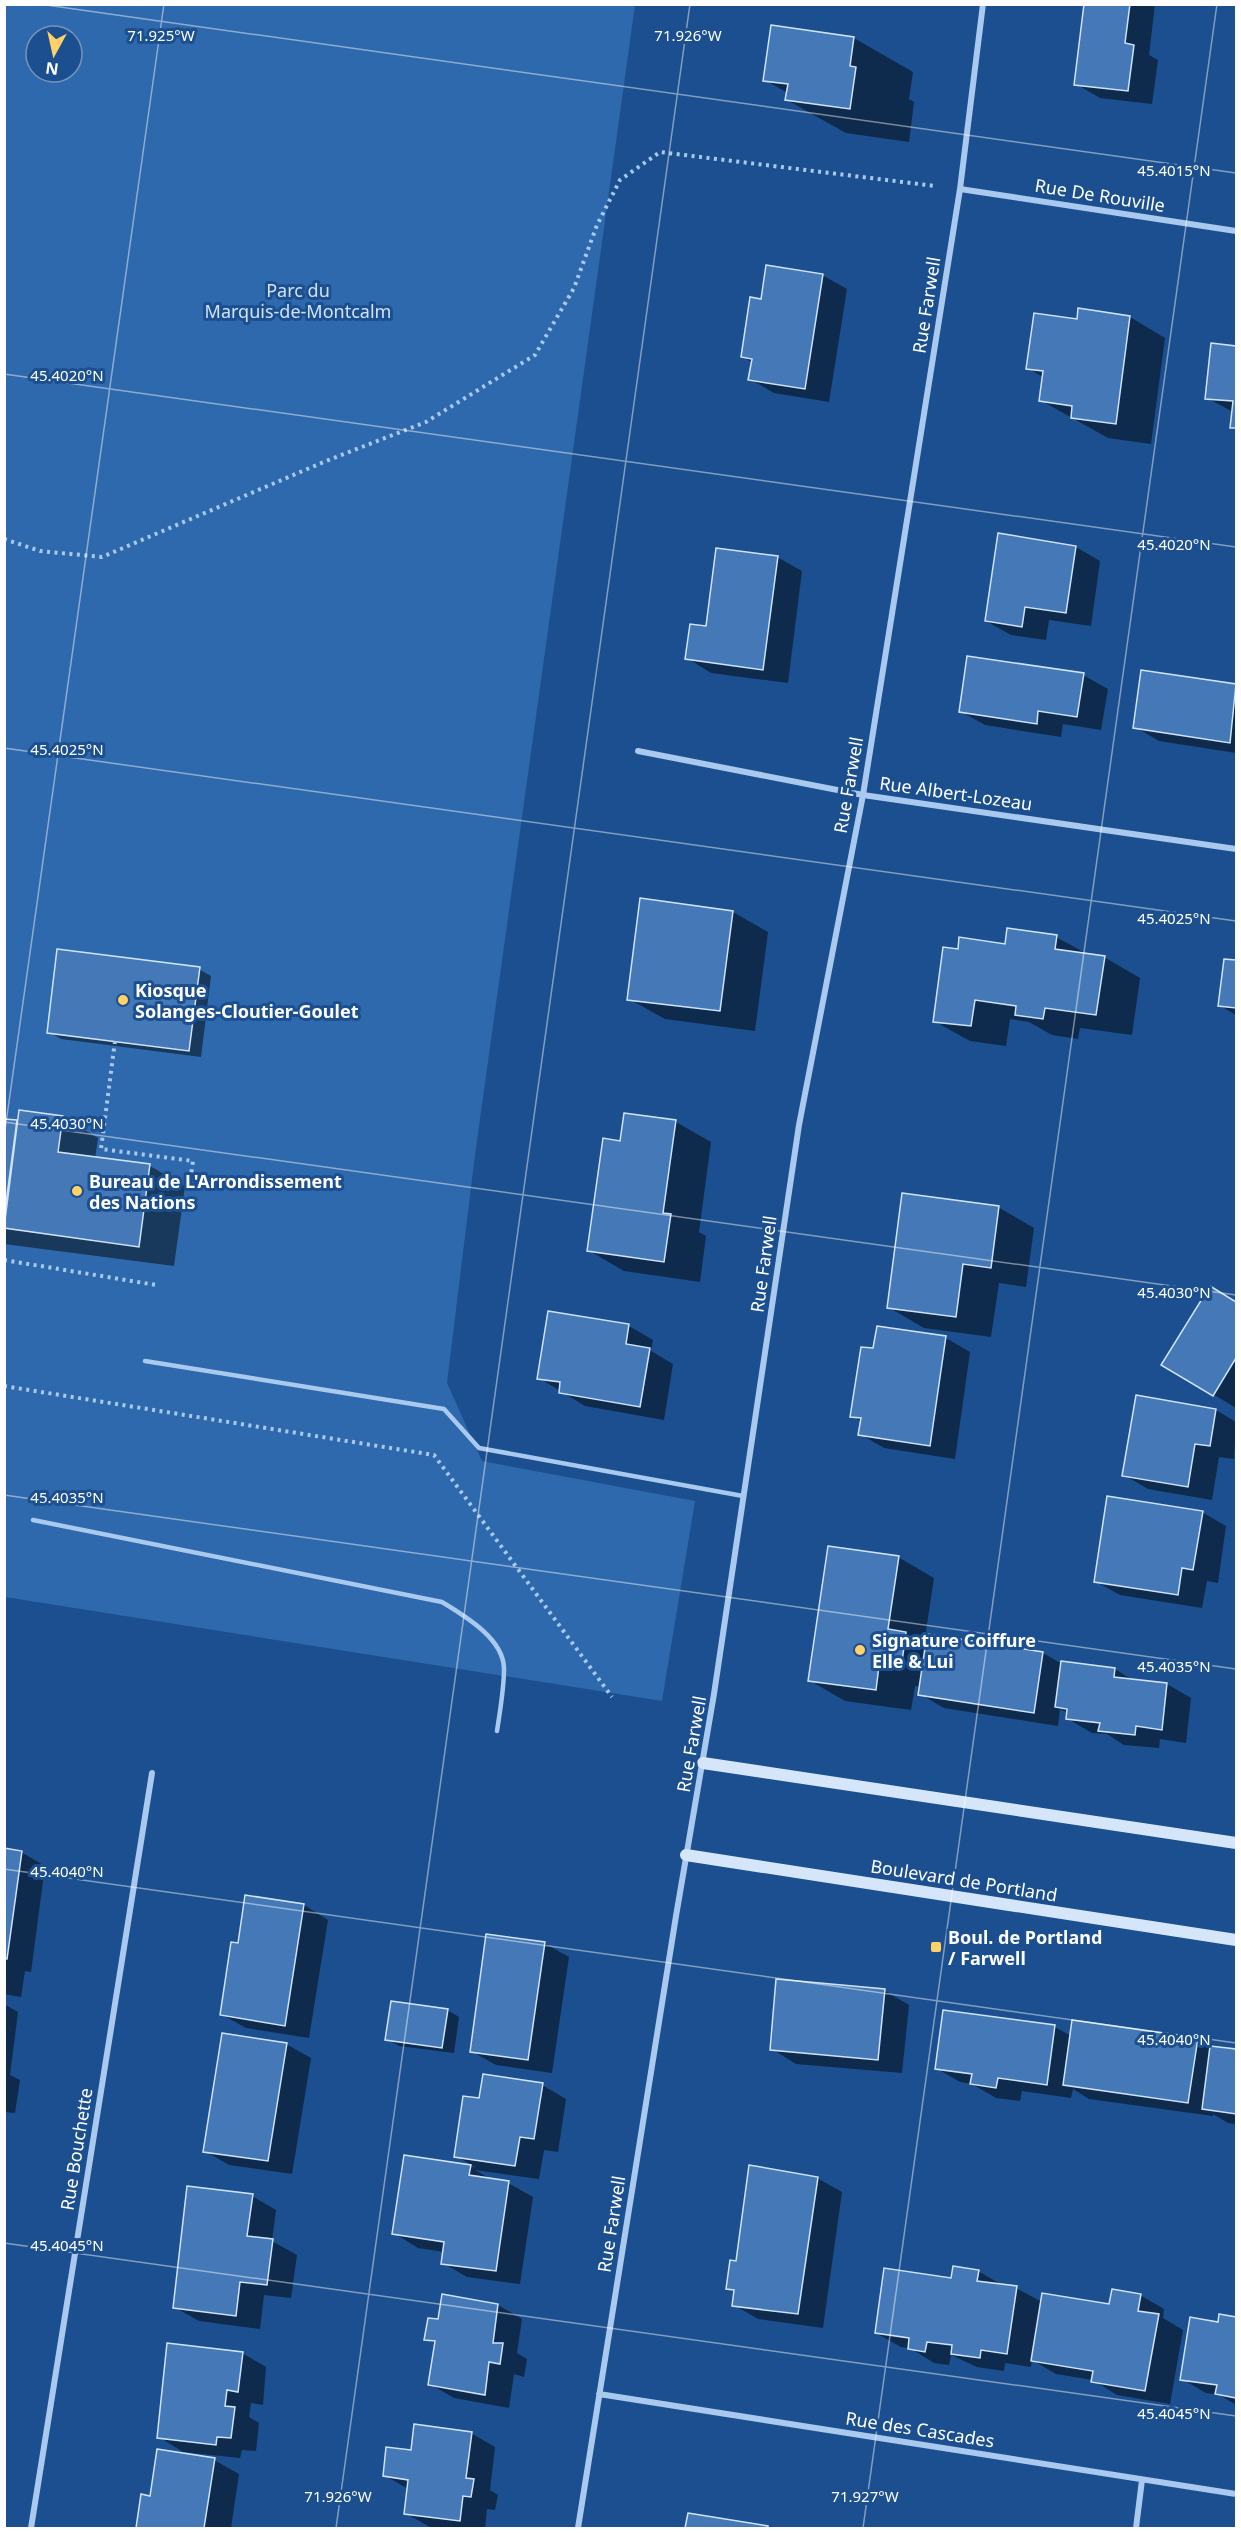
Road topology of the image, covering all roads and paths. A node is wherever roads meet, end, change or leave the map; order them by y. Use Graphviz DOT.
graph roads {
  1 [pos="983,4"];
  2 [pos="960,189"];
  3 [pos="1236,231"];
  4 [pos="4,539"];
  5 [pos="638,751"];
  6 [pos="863,795"];
  7 [pos="1236,849"];
  8 [pos="115,1041"];
  9 [pos="189,1190"];
  10 [pos="4,1260"];
  11 [pos="156,1285"];
  12 [pos="145,1361"];
  13 [pos="4,1386"];
  14 [pos="743,1496"];
  15 [pos="33,1520"];
  16 [pos="612,1697"];
  17 [pos="497,1731"];
  18 [pos="703,1763"];
  19 [pos="152,1773"];
  20 [pos="1236,1843"];
  21 [pos="687,1855"];
  22 [pos="1236,1940"];
  23 [pos="599,2394"];
  24 [pos="1142,2480"];
  25 [pos="1236,2494"];
  26 [pos="31,2529"];
  27 [pos="578,2529"];
  28 [pos="1136,2529"];
  1 -- 2 [label="street, Rue Farwell"];
  2 -- 3 [label="street, Rue De Rouville"];
  2 -- 4 [label="path"];
  2 -- 6 [label="street, Rue Farwell"];
  5 -- 6 [label="street, Rue Albert-Lozeau"];
  6 -- 7 [label="street, Rue Albert-Lozeau"];
  6 -- 14 [label="street, Rue Farwell"];
  8 -- 9 [label="path"];
  10 -- 11 [label="path"];
  12 -- 14 [label="lane"];
  13 -- 16 [label="path"];
  14 -- 18 [label="street, Rue Farwell"];
  15 -- 17 [label="lane"];
  18 -- 20 [label="main road"];
  18 -- 21 [label="street, Rue Farwell"];
  19 -- 26 [label="street, Rue Bouchette"];
  21 -- 22 [label="main road, Boulevard de Portland"];
  21 -- 23 [label="street, Rue Farwell"];
  23 -- 24 [label="street, Rue des Cascades"];
  23 -- 27 [label="street, Rue Farwell"];
  24 -- 25 [label="street, Rue des Cascades"];
  24 -- 28 [label="street"];
}
